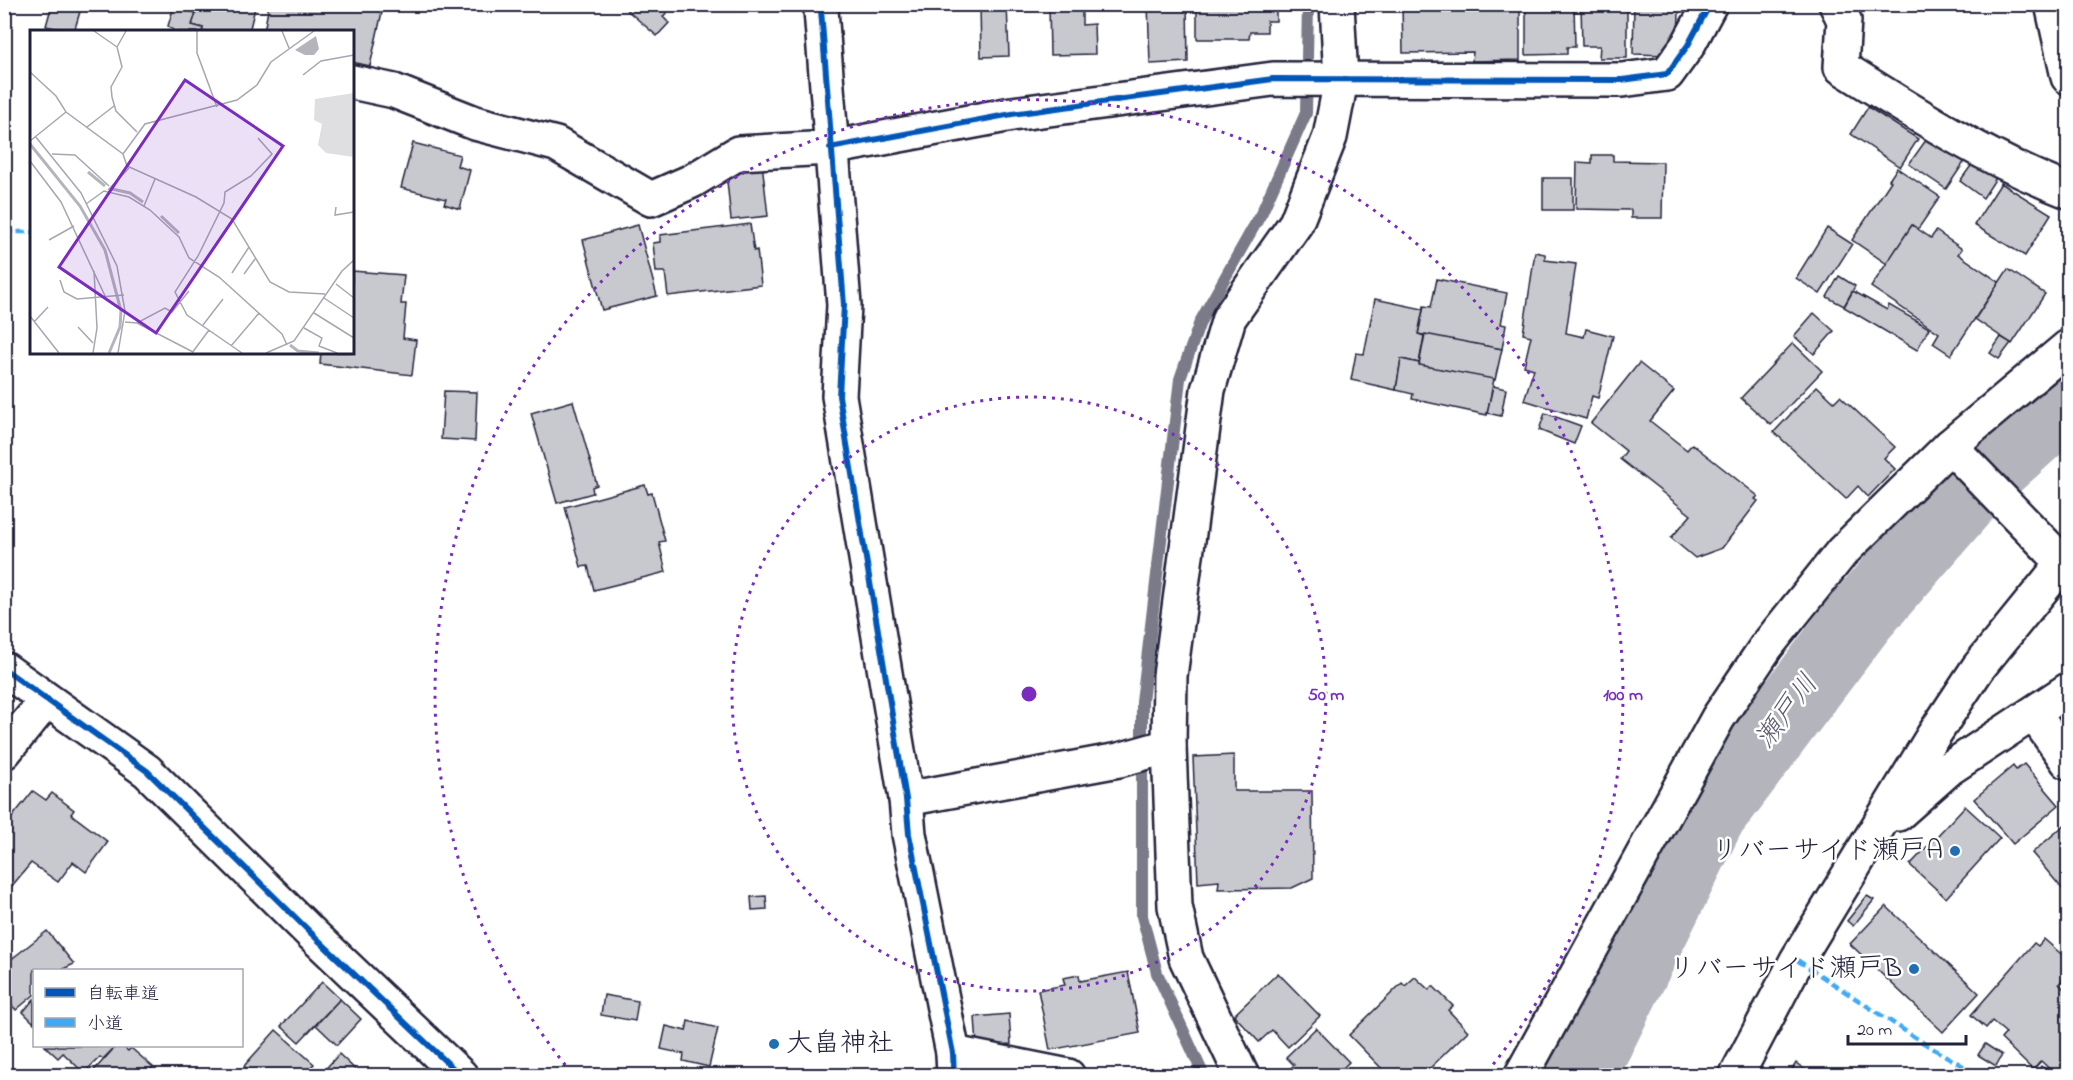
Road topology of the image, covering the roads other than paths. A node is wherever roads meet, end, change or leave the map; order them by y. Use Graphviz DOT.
graph roads {
  1 [pos="823,4"];
  2 [pos="1337,4"];
  3 [pos="1710,4"];
  4 [pos="1836,4"];
  5 [pos="2052,4"];
  6 [pos="2068,77"];
  7 [pos="1341,80"];
  8 [pos="354,82"];
  9 [pos="830,148"];
  10 [pos="2068,191"];
  11 [pos="2068,347"];
  12 [pos="1950,446"];
  13 [pos="2066,565"];
  14 [pos="4,669"];
  15 [pos="2068,690"];
  16 [pos="46,701"];
  17 [pos="2034,714"];
  18 [pos="1169,746"];
  19 [pos="4,753"];
  20 [pos="2068,762"];
  21 [pos="906,799"];
  22 [pos="1876,834"];
  23 [pos="954,1064"];
  24 [pos="461,1076"];
  25 [pos="1068,1076"];
  26 [pos="1242,1076"];
  27 [pos="1521,1076"];
  28 [pos="1736,1076"];
  1 -- 9 [label="street"];
  2 -- 7 [label="street"];
  3 -- 7 [label="street"];
  4 -- 10 [label="street"];
  5 -- 6 [label="street"];
  7 -- 9 [label="street"];
  7 -- 18 [label="street"];
  8 -- 9 [label="street"];
  9 -- 21 [label="street"];
  11 -- 12 [label="street"];
  12 -- 13 [label="street"];
  12 -- 27 [label="street"];
  13 -- 22 [label="street"];
  14 -- 16 [label="street"];
  15 -- 17 [label="street"];
  16 -- 19 [label="street"];
  16 -- 24 [label="street"];
  17 -- 20 [label="street"];
  17 -- 22 [label="street"];
  18 -- 21 [label="street"];
  18 -- 26 [label="street"];
  21 -- 23 [label="street"];
  22 -- 28 [label="street"];
  23 -- 25 [label="street"];
}
